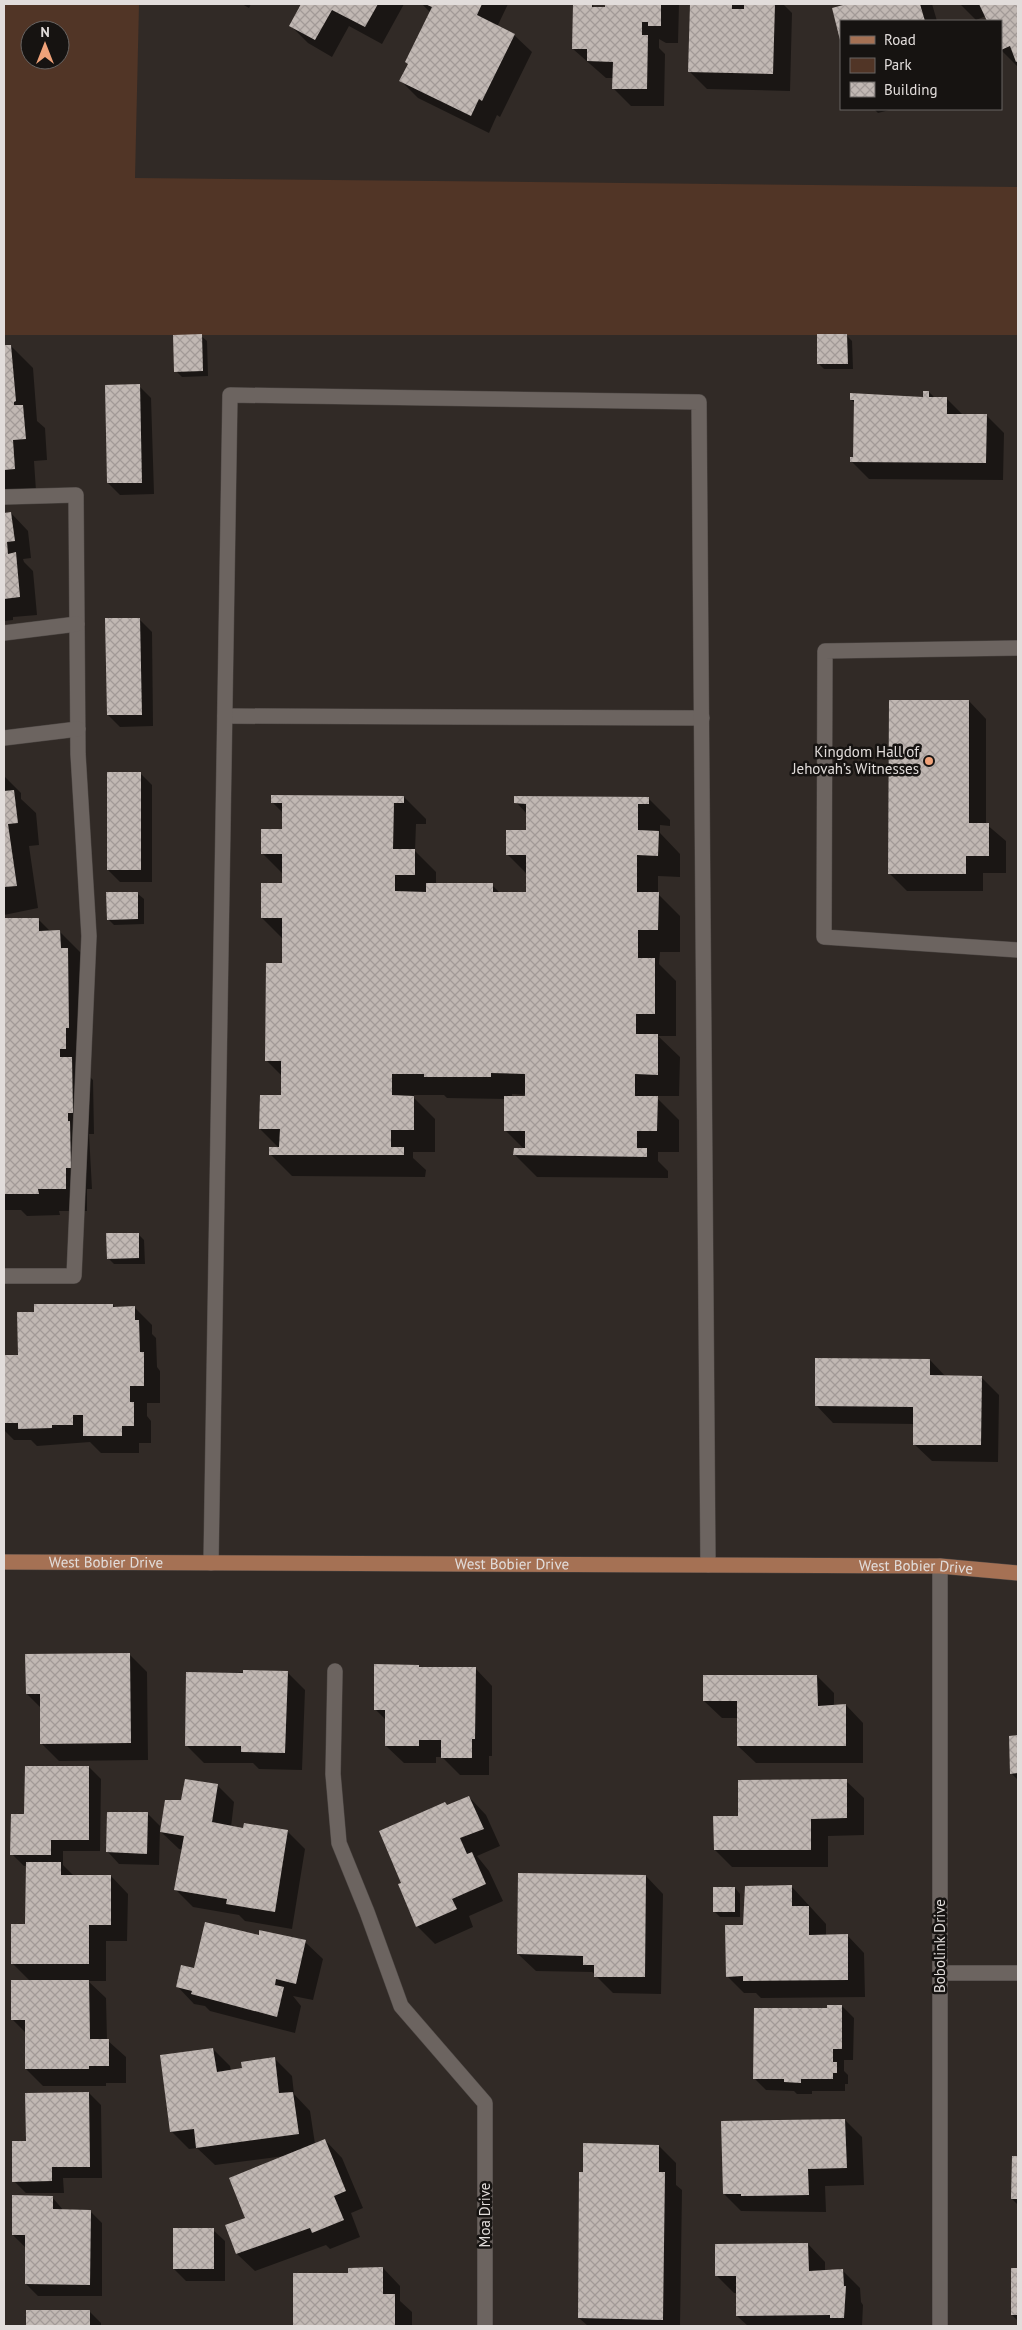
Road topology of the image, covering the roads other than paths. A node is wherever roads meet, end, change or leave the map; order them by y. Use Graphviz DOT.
graph roads {
  1 [pos="4,496"];
  2 [pos="78,624"];
  3 [pos="4,633"];
  4 [pos="1018,648"];
  5 [pos="225,716"];
  6 [pos="702,718"];
  7 [pos="78,729"];
  8 [pos="4,738"];
  9 [pos="1018,950"];
  10 [pos="4,1276"];
  11 [pos="4,1562"];
  12 [pos="211,1562"];
  13 [pos="708,1565"];
  14 [pos="940,1566"];
  15 [pos="1018,1573"];
  16 [pos="335,1671"];
  17 [pos="940,1973"];
  18 [pos="1018,1973"];
  19 [pos="485,2326"];
  20 [pos="940,2326"];
  1 -- 2 [label="street"];
  2 -- 3 [label="street"];
  2 -- 7 [label="street"];
  4 -- 9 [label="street"];
  5 -- 6 [label="street"];
  5 -- 6 [label="street"];
  5 -- 12 [label="street"];
  6 -- 13 [label="street"];
  7 -- 8 [label="street"];
  7 -- 10 [label="street"];
  11 -- 12 [label="main road, West Bobier Drive"];
  12 -- 13 [label="main road, West Bobier Drive"];
  13 -- 14 [label="main road, West Bobier Drive"];
  14 -- 15 [label="main road, West Bobier Drive"];
  14 -- 17 [label="street, Bobolink Drive"];
  16 -- 19 [label="street, Moa Drive"];
  17 -- 18 [label="street"];
  17 -- 20 [label="street, Bobolink Drive"];
}
